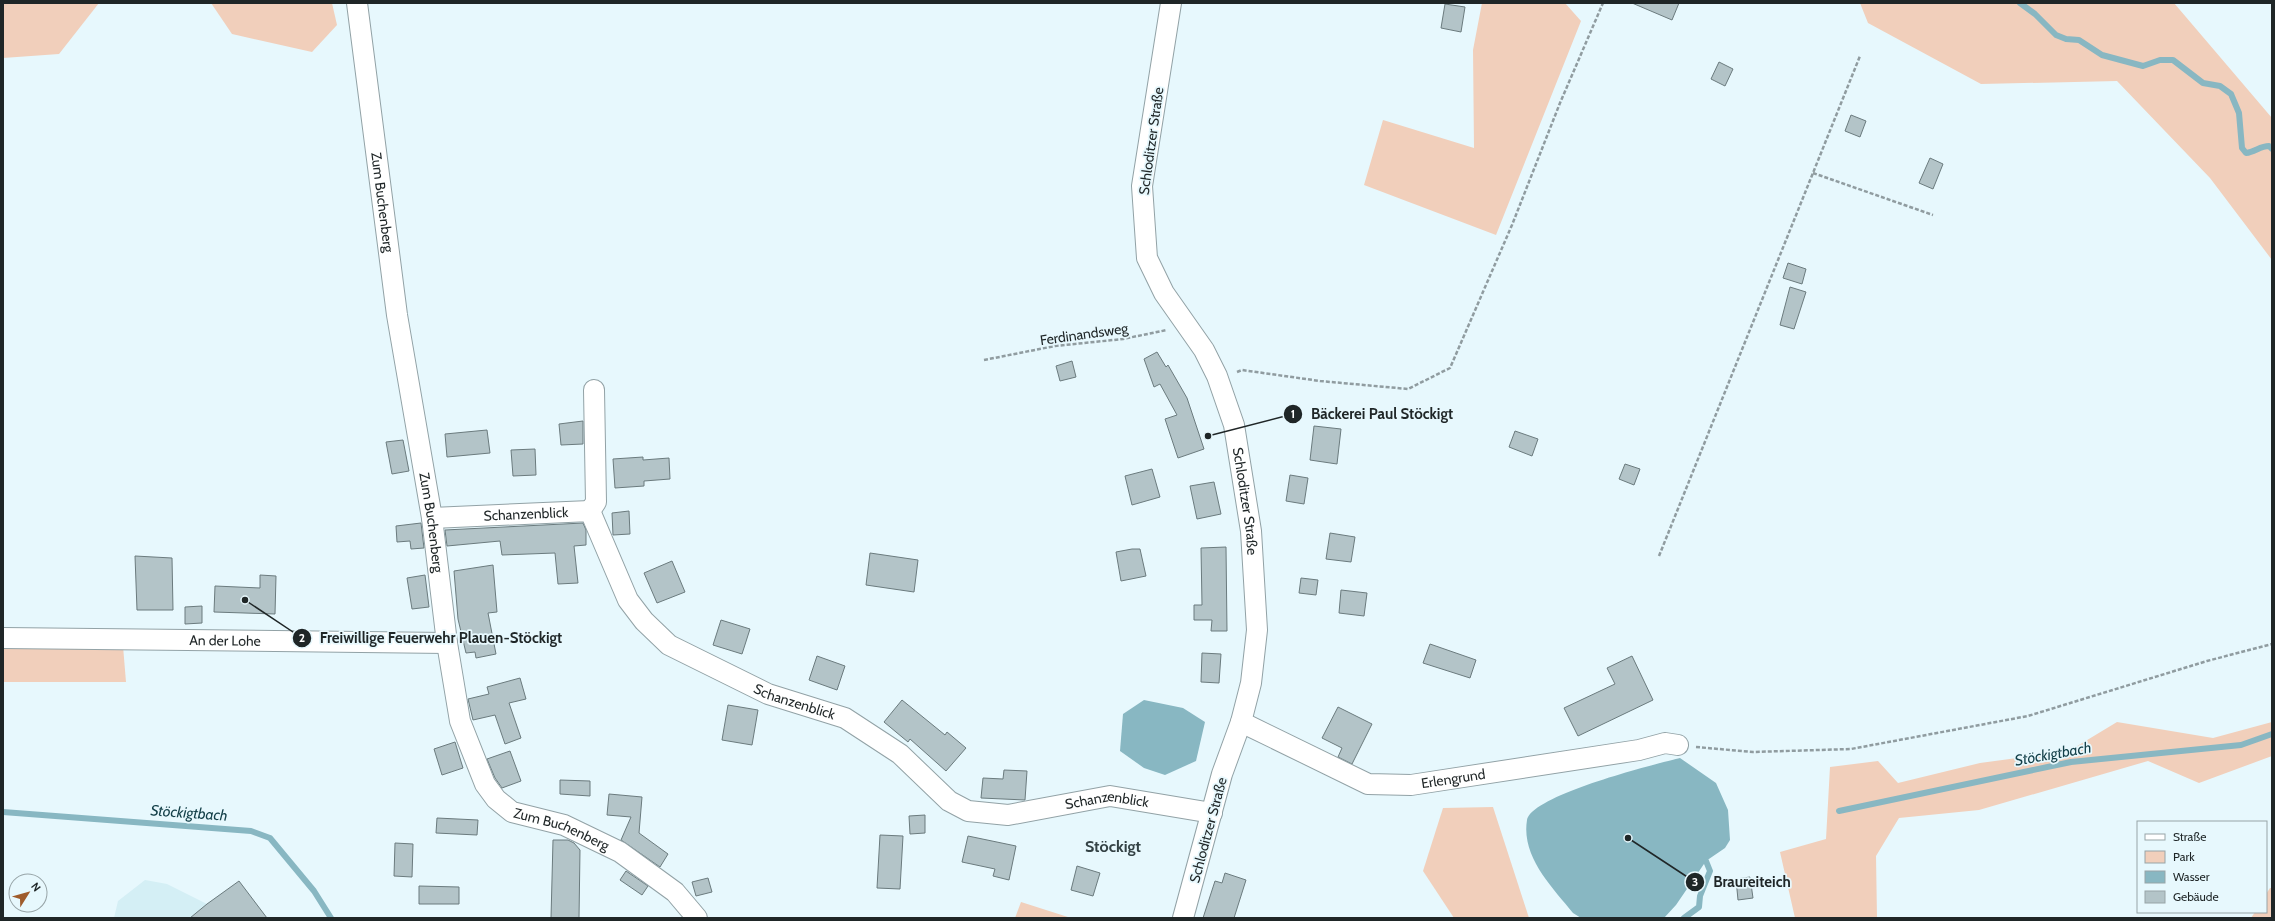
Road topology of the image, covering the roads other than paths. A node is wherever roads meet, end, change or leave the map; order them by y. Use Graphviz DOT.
graph roads {
  1 [pos="356,3"];
  2 [pos="1171,3"];
  3 [pos="594,390"];
  4 [pos="590,511"];
  5 [pos="432,518"];
  6 [pos="3,638"];
  7 [pos="447,643"];
  8 [pos="1241,722"];
  9 [pos="1678,745"];
  10 [pos="1212,813"];
  11 [pos="697,918"];
  12 [pos="1183,918"];
  1 -- 5 [label="street, Zum Buchenberg"];
  2 -- 8 [label="street, Schloditzer Straße"];
  3 -- 4 [label="street"];
  4 -- 5 [label="street, Schanzenblick"];
  4 -- 10 [label="street, Schanzenblick"];
  5 -- 7 [label="street, Zum Buchenberg"];
  6 -- 7 [label="street, An der Lohe"];
  7 -- 11 [label="street, Zum Buchenberg"];
  8 -- 9 [label="street, Erlengrund"];
  8 -- 10 [label="street, Schloditzer Straße"];
  10 -- 12 [label="street, Schloditzer Straße"];
}
